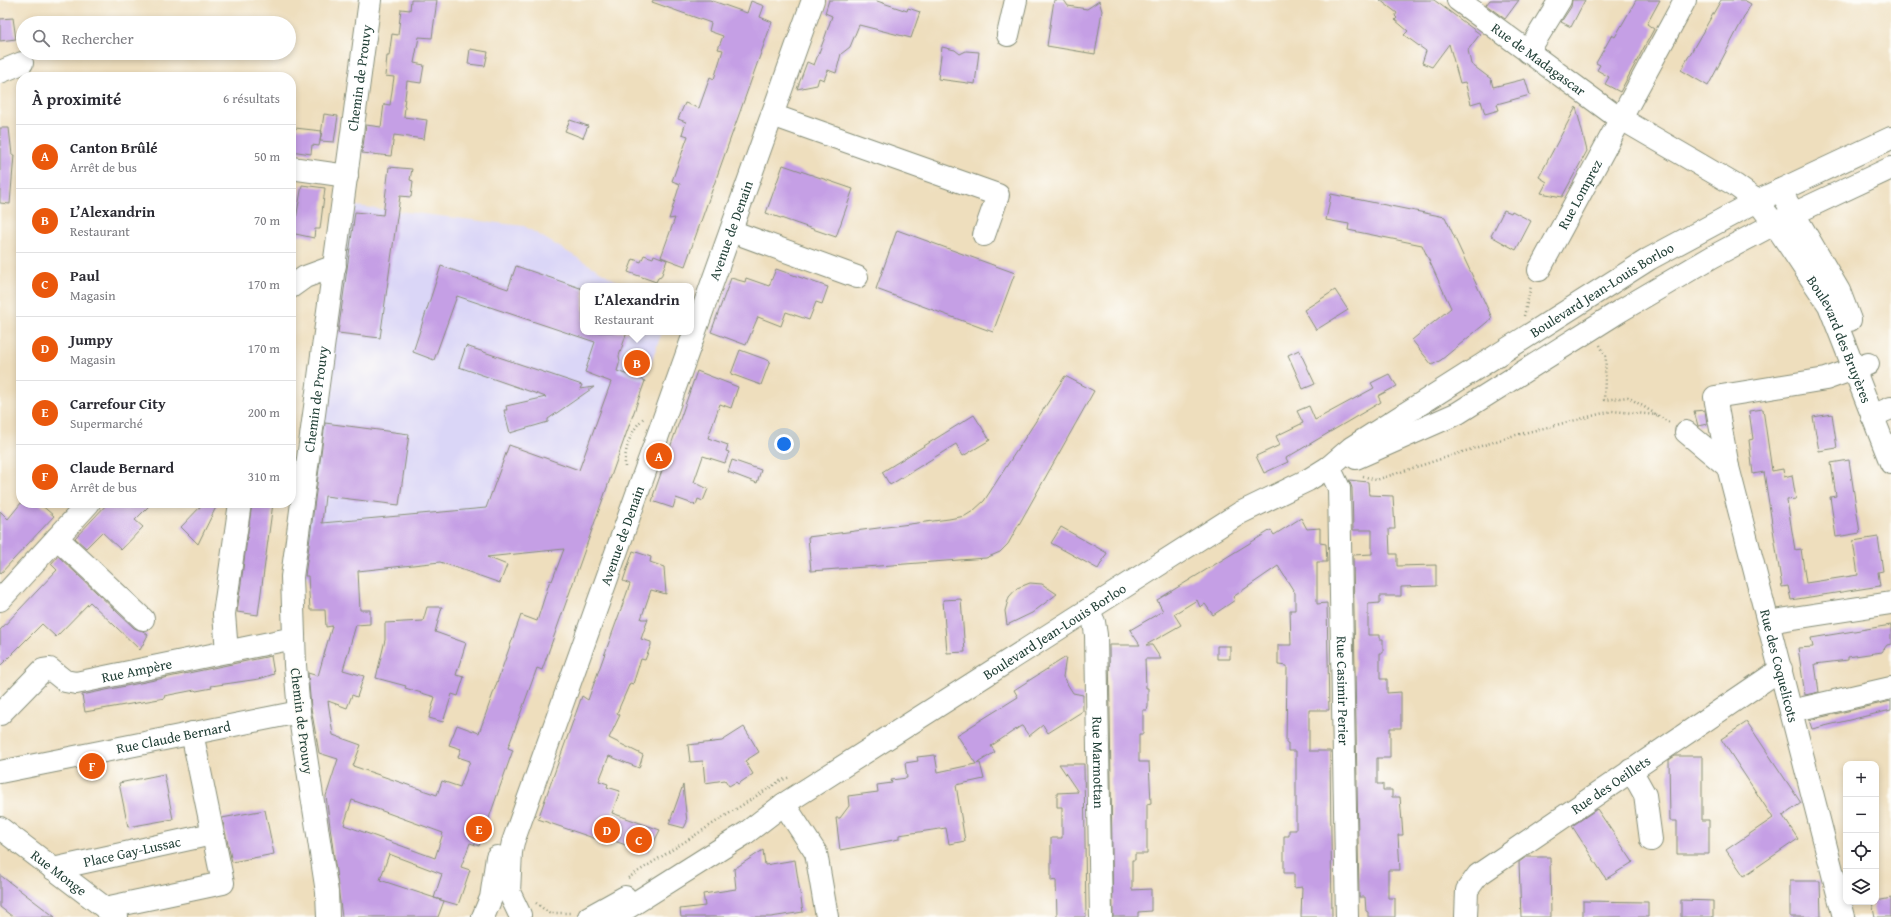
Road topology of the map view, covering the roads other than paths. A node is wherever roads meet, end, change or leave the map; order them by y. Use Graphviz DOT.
graph roads {
  1 [pos="370,0"];
  2 [pos="801,0"];
  3 [pos="813,0"];
  4 [pos="1016,0"];
  5 [pos="1458,0"];
  6 [pos="1560,0"];
  7 [pos="1685,0"];
  8 [pos="1008,35"];
  9 [pos="1528,52"];
  10 [pos="22,63"];
  11 [pos="0,72"];
  12 [pos="772,114"];
  13 [pos="1620,118"];
  14 [pos="1891,138"];
  15 [pos="1891,168"];
  16 [pos="296,169"];
  17 [pos="347,176"];
  18 [pos="1780,190"];
  19 [pos="1756,201"];
  20 [pos="1784,219"];
  21 [pos="731,231"];
  22 [pos="984,235"];
  23 [pos="335,266"];
  24 [pos="1539,270"];
  25 [pos="857,277"];
  26 [pos="296,283"];
  27 [pos="694,300"];
  28 [pos="681,335"];
  29 [pos="694,335"];
  30 [pos="694,335"];
  31 [pos="1861,366"];
  32 [pos="1885,415"];
  33 [pos="1686,432"];
  34 [pos="1891,463"];
  35 [pos="1728,467"];
  36 [pos="1339,473"];
  37 [pos="85,508"];
  38 [pos="239,508"];
  39 [pos="57,538"];
  40 [pos="0,600"];
  41 [pos="1891,603"];
  42 [pos="1088,610"];
  43 [pos="143,619"];
  44 [pos="1768,622"];
  45 [pos="294,638"];
  46 [pos="226,652"];
  47 [pos="1781,669"];
  48 [pos="1891,688"];
  49 [pos="1791,711"];
  50 [pos="299,712"];
  51 [pos="0,714"];
  52 [pos="192,733"];
  53 [pos="1631,770"];
  54 [pos="0,772"];
  55 [pos="784,804"];
  56 [pos="0,828"];
  57 [pos="212,834"];
  58 [pos="1651,840"];
  59 [pos="53,869"];
  60 [pos="111,913"];
  61 [pos="522,916"];
  62 [pos="328,917"];
  63 [pos="483,917"];
  64 [pos="486,917"];
  65 [pos="589,917"];
  66 [pos="613,917"];
  67 [pos="827,917"];
  68 [pos="1100,917"];
  69 [pos="1347,917"];
  70 [pos="1466,917"];
  71 [pos="1844,917"];
  1 -- 17 [label="street, Chemin de Prouvy"];
  2 -- 27 [label="street, Avenue de Denain"];
  3 -- 12 [label="street, Avenue de Denain"];
  4 -- 8 [label="street"];
  5 -- 9 [label="street, Rue de Madagascar"];
  6 -- 9 [label="street"];
  7 -- 13 [label="street, Rue Lomprez"];
  9 -- 13 [label="street, Rue de Madagascar"];
  10 -- 11 [label="street"];
  12 -- 21 [label="street, Avenue de Denain"];
  12 -- 22 [label="street"];
  13 -- 19 [label="street"];
  13 -- 24 [label="street, Rue Lomprez"];
  14 -- 18 [label="street, Boulevard Jean-Louis Borloo"];
  15 -- 20 [label="street, Boulevard Jean-Louis Borloo"];
  16 -- 17 [label="street"];
  17 -- 23 [label="street, Chemin de Prouvy"];
  18 -- 19 [label="street, Boulevard Jean-Louis Borloo"];
  18 -- 20 [label="street"];
  19 -- 20 [label="street"];
  19 -- 36 [label="street, Boulevard Jean-Louis Borloo"];
  20 -- 31 [label="street, Boulevard des Bruyères"];
  20 -- 36 [label="street, Boulevard Jean-Louis Borloo"];
  21 -- 25 [label="street"];
  21 -- 30 [label="street, Avenue de Denain"];
  23 -- 26 [label="street"];
  23 -- 45 [label="street, Chemin de Prouvy"];
  28 -- 63 [label="street, Avenue de Denain"];
  29 -- 61 [label="street, Avenue de Denain"];
  31 -- 32 [label="street, Boulevard des Bruyères"];
  31 -- 35 [label="street, Rue des Coquelicots"];
  32 -- 34 [label="street, Boulevard des Bruyères"];
  33 -- 35 [label="street"];
  35 -- 44 [label="street, Rue des Coquelicots"];
  36 -- 42 [label="street, Boulevard Jean-Louis Borloo"];
  36 -- 69 [label="street, Rue Casimir Perier"];
  37 -- 39 [label="street"];
  38 -- 46 [label="street"];
  39 -- 40 [label="street"];
  39 -- 43 [label="street"];
  41 -- 44 [label="street"];
  42 -- 55 [label="street, Boulevard Jean-Louis Borloo"];
  42 -- 68 [label="street, Rue Marmottan"];
  44 -- 47 [label="street, Rue des Coquelicots"];
  45 -- 46 [label="street, Rue Ampère"];
  45 -- 50 [label="street, Chemin de Prouvy"];
  46 -- 51 [label="street, Rue Ampère"];
  47 -- 49 [label="street, Rue des Coquelicots"];
  47 -- 53 [label="street, Rue des Oeillets"];
  48 -- 49 [label="street"];
  49 -- 71 [label="street, Rue des Coquelicots"];
  50 -- 52 [label="street, Rue Claude Bernard"];
  50 -- 62 [label="street, Chemin de Prouvy"];
  52 -- 54 [label="street, Rue Claude Bernard"];
  52 -- 57 [label="street"];
  53 -- 58 [label="street"];
  53 -- 70 [label="street, Rue des Oeillets"];
  55 -- 65 [label="street, Boulevard Jean-Louis Borloo"];
  55 -- 66 [label="street, Boulevard Jean-Louis Borloo"];
  55 -- 67 [label="street"];
  56 -- 59 [label="street, Rue Monge"];
  57 -- 59 [label="street, Place Gay-Lussac"];
  57 -- 60 [label="street"];
  59 -- 60 [label="street, Rue Monge"];
  61 -- 64 [label="street"];
}
